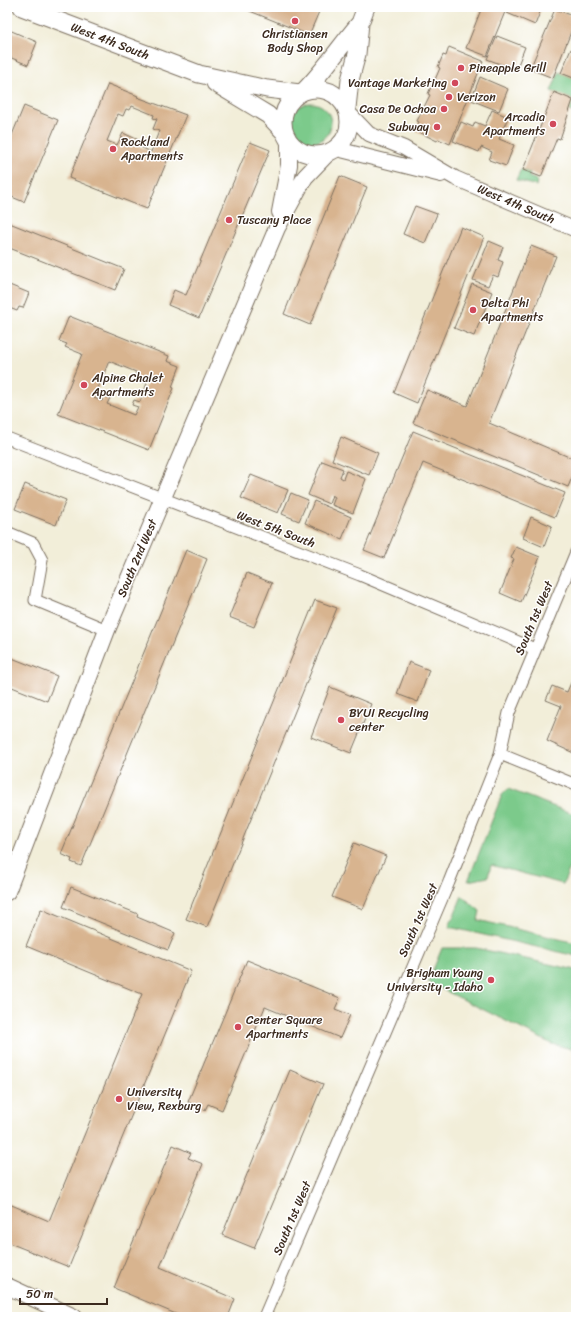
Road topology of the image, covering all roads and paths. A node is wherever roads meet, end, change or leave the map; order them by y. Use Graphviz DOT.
graph roads {
  1 [pos="22,7"];
  2 [pos="363,15"];
  3 [pos="199,74"];
  4 [pos="302,92"];
  5 [pos="348,111"];
  6 [pos="287,137"];
  7 [pos="332,151"];
  8 [pos="455,178"];
  9 [pos="277,228"];
  10 [pos="576,230"];
  11 [pos="7,438"];
  12 [pos="162,500"];
  13 [pos="7,532"];
  14 [pos="576,552"];
  15 [pos="107,630"];
  16 [pos="535,649"];
  17 [pos="500,754"];
  18 [pos="576,785"];
  19 [pos="7,892"];
  20 [pos="7,1286"];
  21 [pos="74,1317"];
  22 [pos="264,1317"];
  1 -- 3 [label="main road, West 4th South"];
  2 -- 4 [label="main road"];
  2 -- 5 [label="main road"];
  3 -- 4 [label="main road, West 4th South"];
  3 -- 6 [label="main road, West 4th South"];
  4 -- 5 [label="main road"];
  4 -- 6 [label="main road"];
  5 -- 7 [label="main road"];
  5 -- 8 [label="street, West 4th South"];
  6 -- 7 [label="main road"];
  6 -- 9 [label="main road, South 2nd West"];
  7 -- 8 [label="street, West 4th South"];
  7 -- 9 [label="main road, South 2nd West"];
  8 -- 10 [label="street, West 4th South"];
  9 -- 12 [label="main road, South 2nd West"];
  11 -- 12 [label="street, West 5th South"];
  12 -- 15 [label="main road, South 2nd West"];
  12 -- 16 [label="street, West 5th South"];
  13 -- 15 [label="street"];
  14 -- 16 [label="street, South 1st West"];
  15 -- 19 [label="main road, South 2nd West"];
  16 -- 17 [label="street, South 1st West"];
  17 -- 18 [label="street"];
  17 -- 22 [label="street, South 1st West"];
  20 -- 21 [label="main road"];
}
